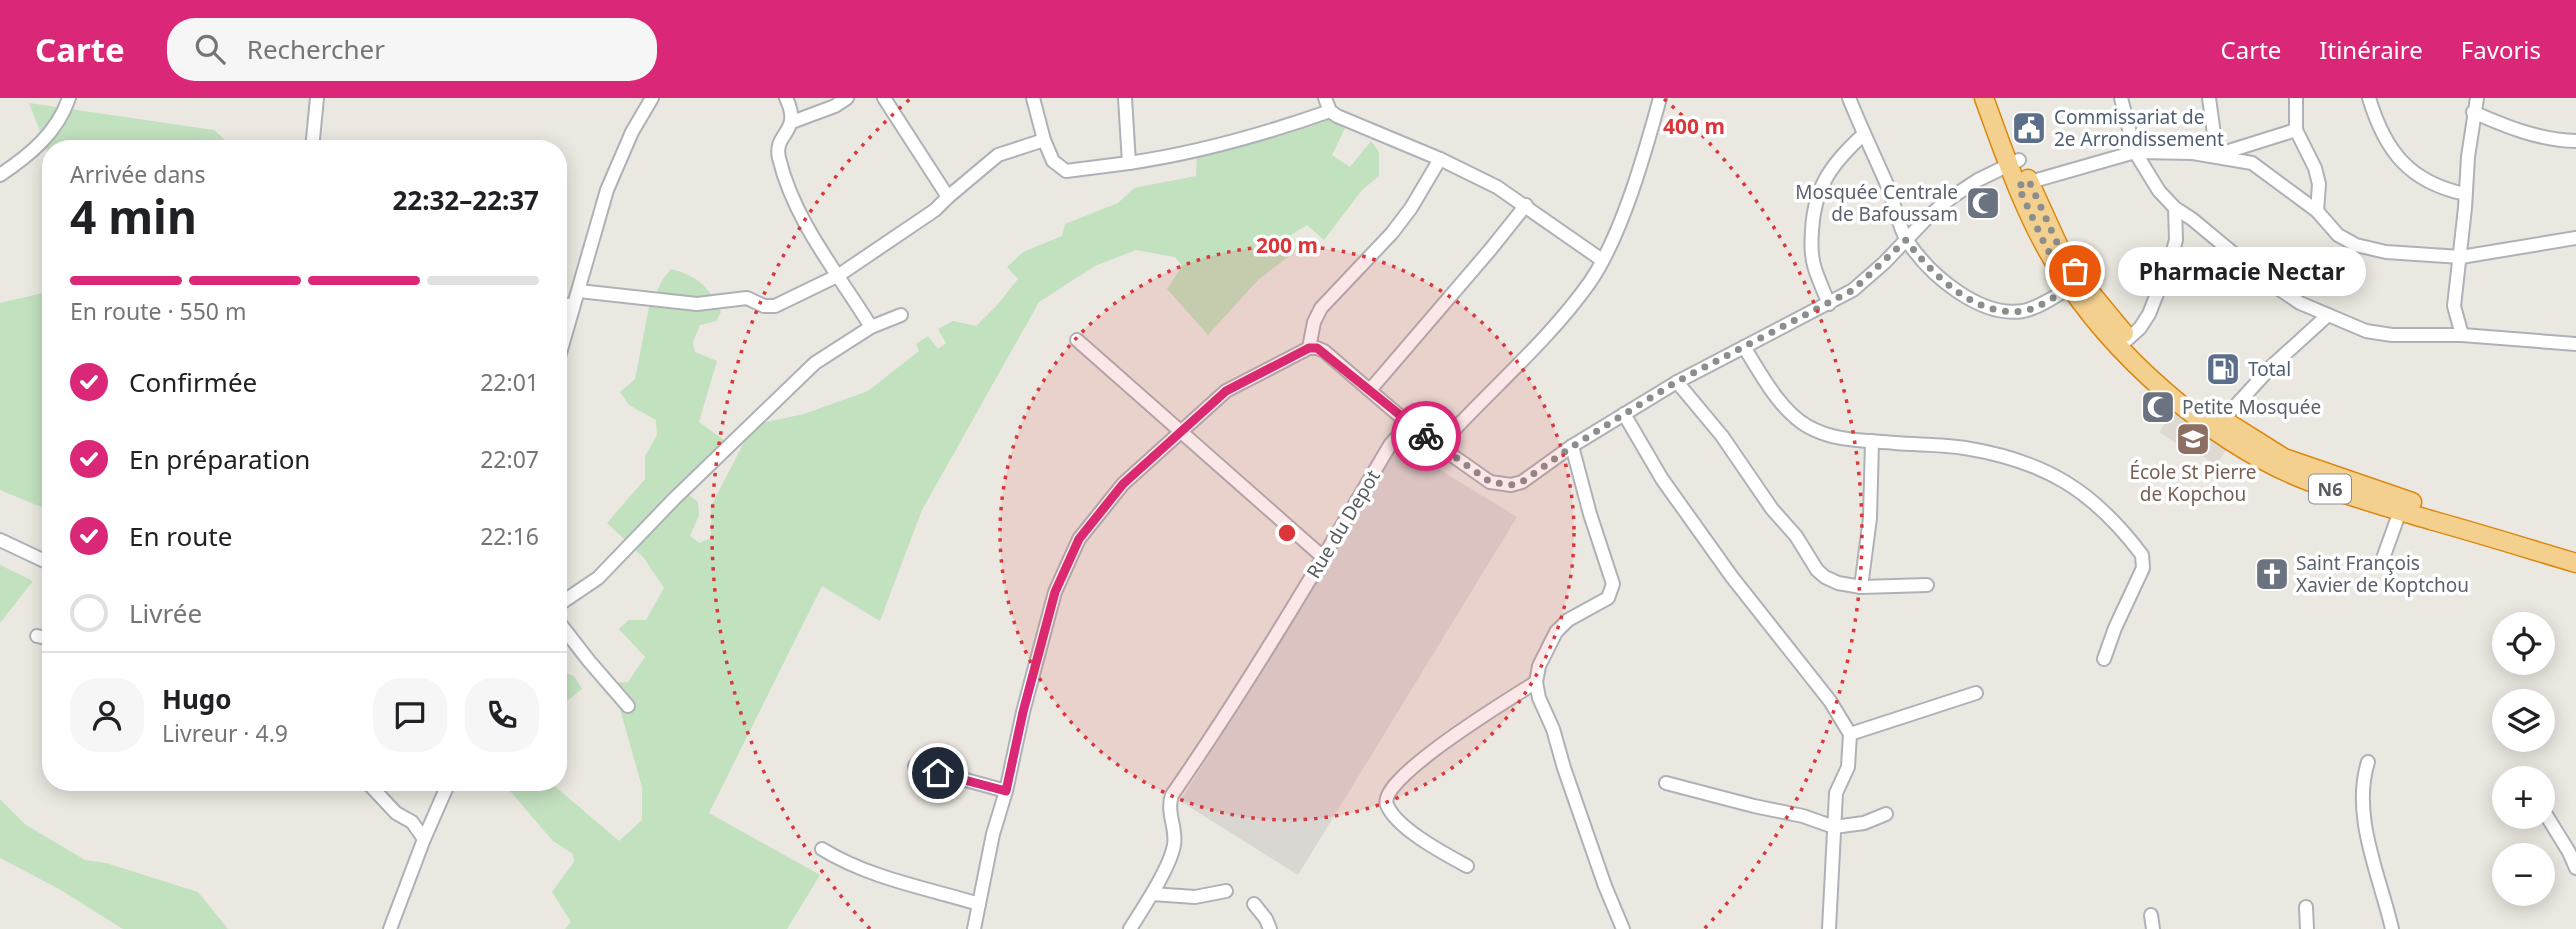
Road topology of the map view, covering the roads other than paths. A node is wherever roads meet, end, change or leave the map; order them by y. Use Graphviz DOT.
graph roads {
  1 [pos="69,98"];
  2 [pos="317,98"];
  3 [pos="652,98"];
  4 [pos="786,98"];
  5 [pos="847,98"];
  6 [pos="884,98"];
  7 [pos="1033,98"];
  8 [pos="1125,98"];
  9 [pos="1325,98"];
  10 [pos="1660,98"];
  11 [pos="1849,98"];
  12 [pos="1984,98"];
  13 [pos="1997,98"];
  14 [pos="2121,98"];
  15 [pos="2209,98"];
  16 [pos="2296,98"];
  17 [pos="2369,98"];
  18 [pos="2477,98"];
  19 [pos="1330,111"];
  20 [pos="2473,112"];
  21 [pos="792,122"];
  22 [pos="2296,130"];
  23 [pos="1864,134"];
  24 [pos="44,140"];
  25 [pos="313,140"];
  26 [pos="1044,140"];
  27 [pos="2576,141"];
  28 [pos="42,142"];
  29 [pos="2135,152"];
  30 [pos="2213,156"];
  31 [pos="1440,159"];
  32 [pos="2014,162"];
  33 [pos="1129,163"];
  34 [pos="0,175"];
  35 [pos="2023,184"];
  36 [pos="2465,194"];
  37 [pos="948,197"];
  38 [pos="1526,205"];
  39 [pos="2175,208"];
  40 [pos="2317,211"];
  41 [pos="2576,238"];
  42 [pos="1906,240"];
  43 [pos="2460,257"];
  44 [pos="1602,260"];
  45 [pos="839,275"];
  46 [pos="2071,287"];
  47 [pos="579,290"];
  48 [pos="1829,304"];
  49 [pos="567,305"];
  50 [pos="573,306"];
  51 [pos="901,315"];
  52 [pos="2328,315"];
  53 [pos="871,327"];
  54 [pos="567,328"];
  55 [pos="2462,335"];
  56 [pos="1077,340"];
  57 [pos="2124,342"];
  58 [pos="2576,344"];
  59 [pos="1744,347"];
  60 [pos="1309,348"];
  61 [pos="1676,382"];
  62 [pos="1370,390"];
  63 [pos="1624,414"];
  64 [pos="2218,425"];
  65 [pos="1416,429"];
  66 [pos="1180,430"];
  67 [pos="1872,441"];
  68 [pos="1573,446"];
  69 [pos="1441,449"];
  70 [pos="2331,482"];
  71 [pos="2399,510"];
  72 [pos="0,540"];
  73 [pos="2543,548"];
  74 [pos="2576,552"];
  75 [pos="1324,558"];
  76 [pos="42,560"];
  77 [pos="2576,563"];
  78 [pos="2381,564"];
  79 [pos="1927,586"];
  80 [pos="1861,587"];
  81 [pos="567,599"];
  82 [pos="567,633"];
  83 [pos="37,636"];
  84 [pos="42,637"];
  85 [pos="2104,659"];
  86 [pos="1536,682"];
  87 [pos="1976,692"];
  88 [pos="628,706"];
  89 [pos="1850,734"];
  90 [pos="2368,762"];
  91 [pos="915,766"];
  92 [pos="1666,783"];
  93 [pos="375,791"];
  94 [pos="445,791"];
  95 [pos="1006,791"];
  96 [pos="1886,814"];
  97 [pos="1834,827"];
  98 [pos="2555,829"];
  99 [pos="424,839"];
  100 [pos="822,849"];
  101 [pos="1467,866"];
  102 [pos="2576,868"];
  103 [pos="1226,891"];
  104 [pos="1152,894"];
  105 [pos="979,904"];
  106 [pos="1254,904"];
  107 [pos="2306,907"];
  108 [pos="2151,915"];
  109 [pos="390,929"];
  110 [pos="974,929"];
  111 [pos="1130,929"];
  112 [pos="1270,929"];
  113 [pos="1623,929"];
  114 [pos="1829,929"];
  115 [pos="2153,929"];
  116 [pos="2307,929"];
  117 [pos="2392,929"];
  1 -- 24 [label="street"];
  2 -- 25 [label="street"];
  3 -- 47 [label="street"];
  4 -- 21 [label="street"];
  5 -- 21 [label="street"];
  6 -- 37 [label="street"];
  7 -- 26 [label="street"];
  8 -- 33 [label="street"];
  9 -- 19 [label="street"];
  10 -- 44 [label="street"];
  11 -- 23 [label="street"];
  12 -- 32 [label="highway, N6"];
  13 -- 32 [label="highway, N6"];
  14 -- 29 [label="street"];
  15 -- 30 [label="street"];
  16 -- 22 [label="street"];
  17 -- 36 [label="street"];
  18 -- 20 [label="street"];
  19 -- 31 [label="street"];
  19 -- 33 [label="street"];
  20 -- 27 [label="street"];
  20 -- 36 [label="street"];
  21 -- 45 [label="street"];
  22 -- 30 [label="street"];
  22 -- 40 [label="street"];
  23 -- 42 [label="street"];
  23 -- 48 [label="street"];
  26 -- 33 [label="street"];
  26 -- 37 [label="street"];
  28 -- 34 [label="street"];
  29 -- 30 [label="street"];
  29 -- 35 [label="street"];
  29 -- 39 [label="street"];
  30 -- 40 [label="street"];
  31 -- 38 [label="street"];
  31 -- 60 [label="street"];
  32 -- 35 [label="highway, N6"];
  32 -- 42 [label="street"];
  35 -- 46 [label="highway, N6"];
  35 -- 57 [label="highway, N6"];
  36 -- 43 [label="street"];
  37 -- 45 [label="street"];
  38 -- 44 [label="street"];
  38 -- 62 [label="street"];
  39 -- 52 [label="street"];
  39 -- 57 [label="street"];
  40 -- 43 [label="street"];
  41 -- 43 [label="street"];
  42 -- 46 [label="street"];
  42 -- 48 [label="street"];
  43 -- 55 [label="street"];
  44 -- 69 [label="street"];
  45 -- 47 [label="street"];
  45 -- 53 [label="street"];
  46 -- 57 [label="highway, N6"];
  47 -- 50 [label="street"];
  48 -- 59 [label="street"];
  49 -- 50 [label="street"];
  50 -- 54 [label="street"];
  51 -- 53 [label="street"];
  52 -- 55 [label="street"];
  52 -- 64 [label="street"];
  53 -- 81 [label="street"];
  55 -- 58 [label="street"];
  56 -- 66 [label="street"];
  57 -- 64 [label="highway, N6"];
  59 -- 61 [label="street"];
  59 -- 67 [label="street"];
  60 -- 62 [label="street"];
  60 -- 66 [label="street"];
  61 -- 63 [label="street"];
  61 -- 80 [label="street"];
  62 -- 65 [label="street"];
  63 -- 68 [label="street"];
  63 -- 89 [label="street"];
  64 -- 70 [label="highway, N6"];
  65 -- 69 [label="street"];
  65 -- 75 [label="street, Rue du Depot"];
  66 -- 75 [label="street"];
  66 -- 95 [label="street"];
  67 -- 80 [label="street"];
  67 -- 85 [label="street"];
  68 -- 69 [label="street"];
  68 -- 86 [label="street"];
  70 -- 71 [label="highway, N6"];
  70 -- 73 [label="highway, N6"];
  71 -- 73 [label="highway, N6"];
  71 -- 78 [label="street"];
  72 -- 76 [label="street"];
  73 -- 74 [label="highway, N6"];
  73 -- 77 [label="highway, N6"];
  75 -- 104 [label="street, Rue du Depot"];
  79 -- 80 [label="street"];
  82 -- 88 [label="street"];
  83 -- 84 [label="street"];
  86 -- 101 [label="street"];
  86 -- 113 [label="street"];
  87 -- 89 [label="street"];
  89 -- 97 [label="street"];
  90 -- 117 [label="street"];
  91 -- 95 [label="street"];
  92 -- 97 [label="street"];
  93 -- 99 [label="street"];
  94 -- 99 [label="street"];
  95 -- 105 [label="street"];
  96 -- 97 [label="street"];
  97 -- 114 [label="street"];
  98 -- 102 [label="street"];
  99 -- 109 [label="street"];
  100 -- 105 [label="street"];
  103 -- 104 [label="street"];
  104 -- 111 [label="street, Rue du Depot"];
  105 -- 110 [label="street"];
  106 -- 112 [label="street"];
  107 -- 116 [label="street"];
  108 -- 115 [label="street"];
}
